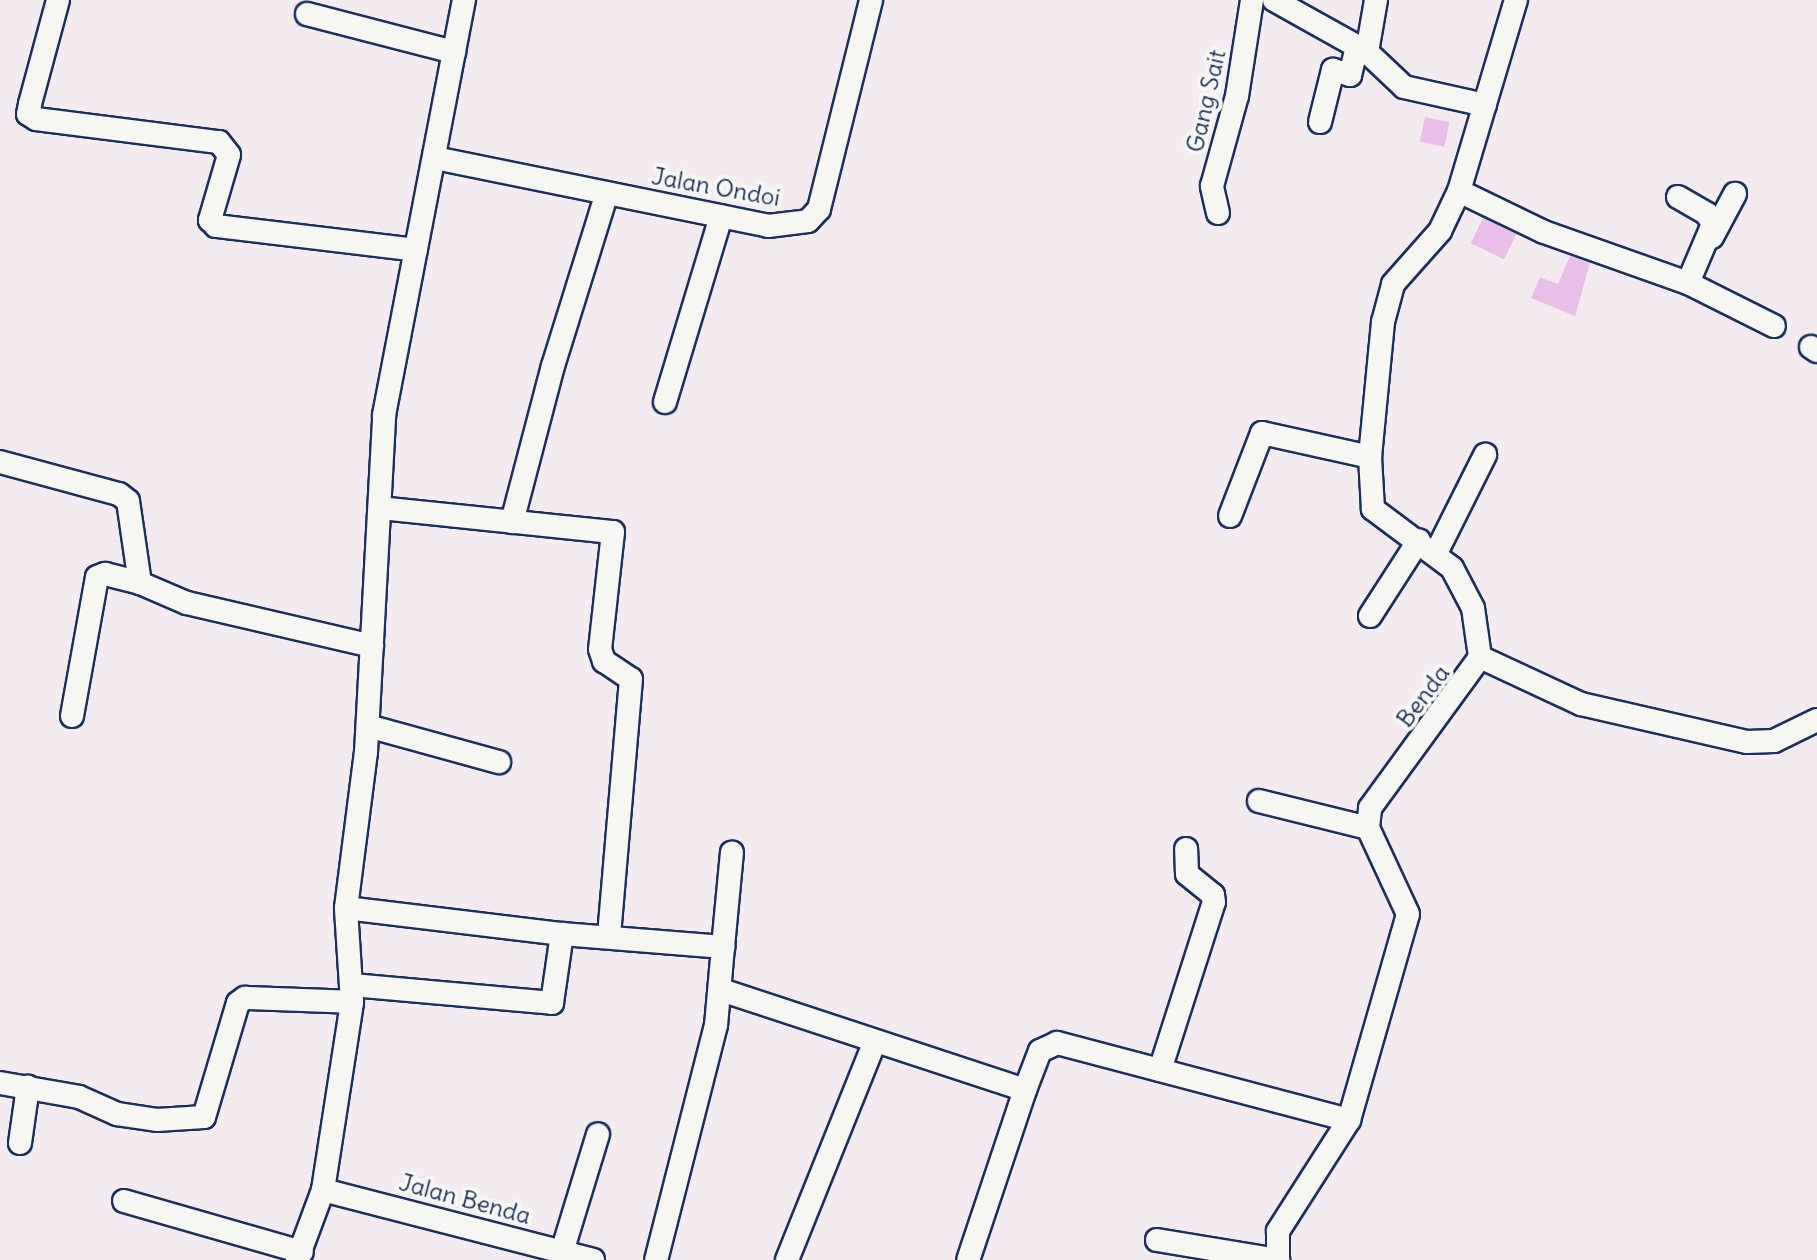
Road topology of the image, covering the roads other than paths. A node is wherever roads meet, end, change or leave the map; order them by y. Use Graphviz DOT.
graph roads {
  1 [pos="58,0"];
  2 [pos="464,0"];
  3 [pos="871,0"];
  4 [pos="1252,0"];
  5 [pos="1274,0"];
  6 [pos="1376,0"];
  7 [pos="1516,0"];
  8 [pos="307,14"];
  9 [pos="1362,49"];
  10 [pos="454,52"];
  11 [pos="1485,105"];
  12 [pos="1320,122"];
  13 [pos="435,158"];
  14 [pos="1459,191"];
  15 [pos="607,193"];
  16 [pos="1735,194"];
  17 [pos="1678,197"];
  18 [pos="1218,213"];
  19 [pos="721,216"];
  20 [pos="1712,237"];
  21 [pos="416,250"];
  22 [pos="1688,283"];
  23 [pos="1774,326"];
  24 [pos="665,402"];
  25 [pos="1485,455"];
  26 [pos="1370,457"];
  27 [pos="0,462"];
  28 [pos="380,508"];
  29 [pos="1230,516"];
  30 [pos="512,522"];
  31 [pos="1428,546"];
  32 [pos="140,583"];
  33 [pos="1370,616"];
  34 [pos="372,646"];
  35 [pos="1480,657"];
  36 [pos="72,716"];
  37 [pos="1817,720"];
  38 [pos="368,726"];
  39 [pos="499,762"];
  40 [pos="1259,801"];
  41 [pos="1368,828"];
  42 [pos="1186,849"];
  43 [pos="732,852"];
  44 [pos="346,908"];
  45 [pos="562,934"];
  46 [pos="609,934"];
  47 [pos="723,947"];
  48 [pos="721,990"];
  49 [pos="352,993"];
  50 [pos="874,1044"];
  51 [pos="1160,1070"];
  52 [pos="0,1083"];
  53 [pos="28,1087"];
  54 [pos="1025,1090"];
  55 [pos="1349,1120"];
  56 [pos="598,1134"];
  57 [pos="20,1143"];
  58 [pos="323,1190"];
  59 [pos="124,1201"];
  60 [pos="1157,1240"];
  61 [pos="562,1252"];
  62 [pos="300,1256"];
  63 [pos="593,1260"];
  64 [pos="656,1260"];
  65 [pos="787,1260"];
  66 [pos="970,1260"];
  67 [pos="1278,1260"];
  1 -- 21 [label="street"];
  2 -- 10 [label="street"];
  3 -- 19 [label="street, Jalan Ondoi"];
  4 -- 18 [label="street, Gang Sait"];
  5 -- 9 [label="street"];
  6 -- 9 [label="street"];
  7 -- 11 [label="street, Benda"];
  8 -- 10 [label="street"];
  9 -- 11 [label="street"];
  9 -- 12 [label="street"];
  10 -- 13 [label="street"];
  11 -- 14 [label="street, Benda"];
  13 -- 15 [label="street, Jalan Ondoi"];
  13 -- 21 [label="street"];
  14 -- 22 [label="street"];
  14 -- 26 [label="street, Benda"];
  15 -- 19 [label="street, Jalan Ondoi"];
  15 -- 30 [label="street"];
  16 -- 20 [label="street"];
  17 -- 20 [label="street"];
  19 -- 24 [label="street"];
  20 -- 22 [label="street"];
  21 -- 28 [label="street"];
  22 -- 23 [label="street"];
  25 -- 31 [label="street"];
  26 -- 29 [label="street"];
  26 -- 31 [label="street, Benda"];
  27 -- 32 [label="street"];
  28 -- 30 [label="street"];
  28 -- 34 [label="street"];
  30 -- 46 [label="street"];
  31 -- 33 [label="street"];
  31 -- 35 [label="street, Benda"];
  32 -- 34 [label="street"];
  32 -- 36 [label="street"];
  34 -- 38 [label="street"];
  35 -- 37 [label="street"];
  35 -- 41 [label="street, Benda"];
  38 -- 39 [label="street"];
  38 -- 44 [label="street"];
  40 -- 41 [label="street"];
  41 -- 55 [label="street"];
  42 -- 51 [label="street"];
  43 -- 47 [label="street"];
  44 -- 45 [label="street"];
  44 -- 49 [label="street"];
  45 -- 46 [label="street"];
  45 -- 49 [label="street"];
  46 -- 47 [label="street"];
  47 -- 48 [label="street"];
  48 -- 50 [label="street"];
  48 -- 64 [label="street"];
  49 -- 53 [label="street"];
  49 -- 58 [label="street"];
  50 -- 54 [label="street"];
  50 -- 65 [label="street"];
  51 -- 54 [label="street"];
  51 -- 55 [label="street"];
  52 -- 53 [label="street"];
  53 -- 57 [label="street"];
  54 -- 66 [label="street"];
  55 -- 67 [label="street"];
  56 -- 61 [label="street"];
  58 -- 61 [label="street, Jalan Benda"];
  58 -- 62 [label="street"];
  59 -- 62 [label="street"];
  60 -- 67 [label="street"];
  61 -- 63 [label="street, Jalan Benda"];
}
